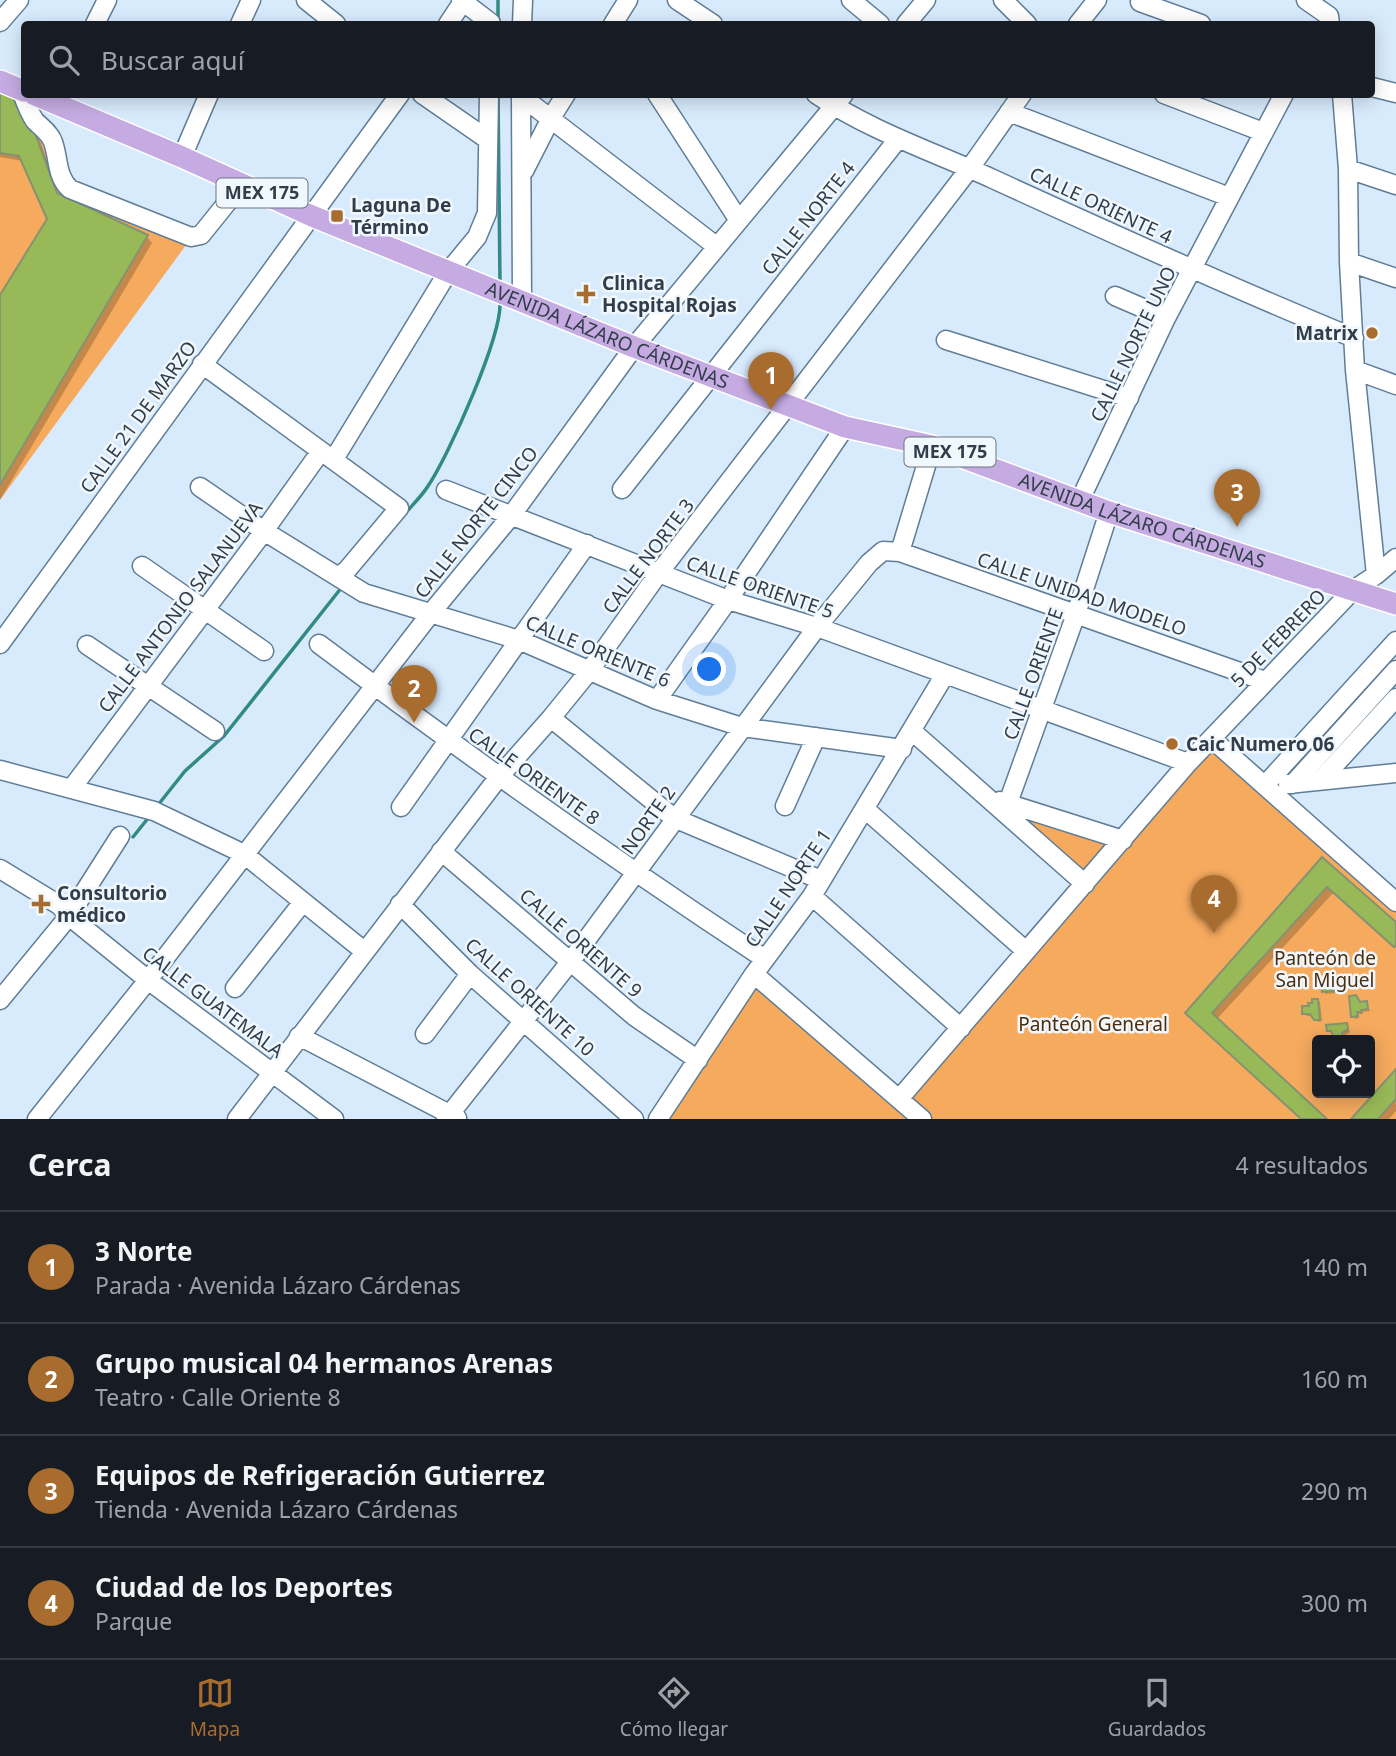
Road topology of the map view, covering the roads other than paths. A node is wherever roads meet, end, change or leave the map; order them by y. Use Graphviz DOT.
graph roads {
  1 [pos="19,0"];
  2 [pos="107,0"];
  3 [pos="251,0"];
  4 [pos="306,0"];
  5 [pos="463,0"];
  6 [pos="490,0"];
  7 [pos="523,0"];
  8 [pos="628,0"];
  9 [pos="677,0"];
  10 [pos="851,0"];
  11 [pos="926,0"];
  12 [pos="1097,0"];
  13 [pos="1306,0"];
  14 [pos="1009,2"];
  15 [pos="1140,2"];
  16 [pos="1330,16"];
  17 [pos="96,21"];
  18 [pos="241,21"];
  19 [pos="332,21"];
  20 [pos="449,21"];
  21 [pos="488,21"];
  22 [pos="491,21"];
  23 [pos="522,21"];
  24 [pos="614,21"];
  25 [pos="708,21"];
  26 [pos="876,21"];
  27 [pos="908,21"];
  28 [pos="1025,21"];
  29 [pos="1080,21"];
  30 [pos="1193,21"];
  31 [pos="0,22"];
  32 [pos="0,81"];
  33 [pos="1375,88"];
  34 [pos="21,90"];
  35 [pos="1396,93"];
  36 [pos="26,98"];
  37 [pos="207,98"];
  38 [pos="397,98"];
  39 [pos="428,98"];
  40 [pos="489,98"];
  41 [pos="521,98"];
  42 [pos="525,98"];
  43 [pos="564,98"];
  44 [pos="660,98"];
  45 [pos="1019,98"];
  46 [pos="1175,98"];
  47 [pos="1282,98"];
  48 [pos="1342,98"];
  49 [pos="55,99"];
  50 [pos="839,100"];
  51 [pos="1010,112"];
  52 [pos="551,118"];
  53 [pos="1263,131"];
  54 [pos="487,139"];
  55 [pos="898,139"];
  56 [pos="182,157"];
  57 [pos="970,168"];
  58 [pos="1348,169"];
  59 [pos="522,174"];
  60 [pos="242,184"];
  61 [pos="1396,185"];
  62 [pos="1229,197"];
  63 [pos="312,216"];
  64 [pos="738,219"];
  65 [pos="716,246"];
  66 [pos="1349,262"];
  67 [pos="1192,270"];
  68 [pos="448,272"];
  69 [pos="1396,278"];
  70 [pos="507,295"];
  71 [pos="1115,296"];
  72 [pos="1166,318"];
  73 [pos="1354,338"];
  74 [pos="946,340"];
  75 [pos="634,347"];
  76 [pos="202,364"];
  77 [pos="1355,370"];
  78 [pos="711,376"];
  79 [pos="1396,385"];
  80 [pos="1129,398"];
  81 [pos="790,405"];
  82 [pos="845,427"];
  83 [pos="932,446"];
  84 [pos="327,455"];
  85 [pos="200,487"];
  86 [pos="446,489"];
  87 [pos="622,489"];
  88 [pos="1080,500"];
  89 [pos="511,516"];
  90 [pos="1107,518"];
  91 [pos="264,531"];
  92 [pos="587,544"];
  93 [pos="892,552"];
  94 [pos="1396,558"];
  95 [pos="142,566"];
  96 [pos="659,574"];
  97 [pos="1376,575"];
  98 [pos="350,584"];
  99 [pos="1353,590"];
  100 [pos="728,600"];
  101 [pos="1396,604"];
  102 [pos="204,611"];
  103 [pos="431,613"];
  104 [pos="1076,614"];
  105 [pos="817,627"];
  106 [pos="519,640"];
  107 [pos="1396,641"];
  108 [pos="319,643"];
  109 [pos="0,644"];
  110 [pos="87,645"];
  111 [pos="264,652"];
  112 [pos="590,670"];
  113 [pos="1396,670"];
  114 [pos="944,676"];
  115 [pos="1265,681"];
  116 [pos="149,685"];
  117 [pos="374,686"];
  118 [pos="1396,698"];
  119 [pos="657,700"];
  120 [pos="1043,709"];
  121 [pos="551,718"];
  122 [pos="742,727"];
  123 [pos="215,731"];
  124 [pos="912,731"];
  125 [pos="816,737"];
  126 [pos="1212,739"];
  127 [pos="448,741"];
  128 [pos="902,750"];
  129 [pos="1188,763"];
  130 [pos="0,770"];
  131 [pos="1396,773"];
  132 [pos="498,778"];
  133 [pos="1320,781"];
  134 [pos="1293,783"];
  135 [pos="1265,785"];
  136 [pos="72,788"];
  137 [pos="988,798"];
  138 [pos="1008,803"];
  139 [pos="785,806"];
  140 [pos="401,807"];
  141 [pos="865,808"];
  142 [pos="674,818"];
  143 [pos="120,836"];
  144 [pos="1123,840"];
  145 [pos="441,851"];
  146 [pos="244,854"];
  147 [pos="0,869"];
  148 [pos="636,873"];
  149 [pos="821,880"];
  150 [pos="1085,884"];
  151 [pos="812,896"];
  152 [pos="303,902"];
  153 [pos="1396,902"];
  154 [pos="400,904"];
  155 [pos="69,916"];
  156 [pos="364,951"];
  157 [pos="1026,951"];
  158 [pos="765,959"];
  159 [pos="570,962"];
  160 [pos="470,974"];
  161 [pos="754,974"];
  162 [pos="7,980"];
  163 [pos="148,981"];
  164 [pos="234,988"];
  165 [pos="0,1000"];
  166 [pos="523,1019"];
  167 [pos="961,1028"];
  168 [pos="425,1034"];
  169 [pos="299,1036"];
  170 [pos="698,1060"];
  171 [pos="272,1073"];
  172 [pos="900,1099"];
  173 [pos="451,1117"];
  174 [pos="37,1119"];
  175 [pos="237,1119"];
  176 [pos="334,1119"];
  177 [pos="634,1119"];
  178 [pos="658,1119"];
  179 [pos="922,1119"];
  1 -- 31 [label="street"];
  2 -- 17 [label="street"];
  3 -- 18 [label="street"];
  4 -- 19 [label="street"];
  5 -- 20 [label="street"];
  5 -- 21 [label="street"];
  6 -- 22 [label="street"];
  7 -- 23 [label="street"];
  8 -- 24 [label="street"];
  9 -- 25 [label="street"];
  10 -- 26 [label="street"];
  11 -- 27 [label="street"];
  12 -- 29 [label="street"];
  13 -- 16 [label="street"];
  14 -- 28 [label="street"];
  15 -- 30 [label="street"];
  32 -- 34 [label="main road, AVENIDA LÁZARO CÁRDENAS / MEX 175"];
  33 -- 35 [label="street"];
  36 -- 60 [label="street"];
  37 -- 56 [label="street"];
  38 -- 63 [label="street, CALLE 21 DE MARZO"];
  39 -- 54 [label="street"];
  40 -- 54 [label="street, CALLE ANTONIO SALANUEVA"];
  41 -- 59 [label="street"];
  42 -- 52 [label="street"];
  43 -- 52 [label="street"];
  44 -- 64 [label="street"];
  45 -- 51 [label="street, CALLE NORTE 3"];
  46 -- 53 [label="street"];
  47 -- 53 [label="street, CALLE NORTE UNO"];
  48 -- 58 [label="street"];
  49 -- 56 [label="main road, AVENIDA LÁZARO CÁRDENAS / MEX 175"];
  50 -- 55 [label="street, CALLE ORIENTE 4"];
  50 -- 64 [label="street, CALLE NORTE CINCO"];
  51 -- 57 [label="street, CALLE NORTE 3"];
  51 -- 62 [label="street"];
  52 -- 59 [label="street"];
  52 -- 65 [label="street"];
  53 -- 62 [label="street, CALLE NORTE UNO"];
  54 -- 68 [label="street, CALLE ANTONIO SALANUEVA"];
  55 -- 57 [label="street, CALLE ORIENTE 4"];
  55 -- 78 [label="street, CALLE NORTE 4"];
  56 -- 60 [label="main road, AVENIDA LÁZARO CÁRDENAS / MEX 175"];
  57 -- 67 [label="street, CALLE ORIENTE 4"];
  57 -- 81 [label="street, CALLE NORTE 3"];
  58 -- 61 [label="street"];
  58 -- 66 [label="street"];
  59 -- 70 [label="street"];
  60 -- 63 [label="main road, AVENIDA LÁZARO CÁRDENAS / MEX 175"];
  62 -- 67 [label="street, CALLE NORTE UNO"];
  63 -- 68 [label="main road, AVENIDA LÁZARO CÁRDENAS / MEX 175"];
  63 -- 76 [label="street, CALLE 21 DE MARZO"];
  64 -- 65 [label="street, CALLE NORTE CINCO"];
  65 -- 75 [label="street, CALLE NORTE CINCO"];
  66 -- 69 [label="street"];
  66 -- 73 [label="street"];
  67 -- 72 [label="street, CALLE NORTE UNO"];
  67 -- 73 [label="street, CALLE ORIENTE 4"];
  68 -- 70 [label="main road, AVENIDA LÁZARO CÁRDENAS / MEX 175"];
  68 -- 84 [label="street, CALLE ANTONIO SALANUEVA"];
  70 -- 75 [label="main road, AVENIDA LÁZARO CÁRDENAS / MEX 175"];
  71 -- 72 [label="street"];
  72 -- 80 [label="street, CALLE NORTE UNO"];
  73 -- 77 [label="street"];
  74 -- 80 [label="street"];
  75 -- 78 [label="main road, AVENIDA LÁZARO CÁRDENAS / MEX 175"];
  75 -- 89 [label="street, CALLE NORTE CINCO"];
  76 -- 84 [label="street"];
  76 -- 109 [label="street, CALLE 21 DE MARZO"];
  77 -- 79 [label="street"];
  77 -- 97 [label="street"];
  78 -- 81 [label="main road, AVENIDA LÁZARO CÁRDENAS / MEX 175"];
  78 -- 87 [label="street, CALLE NORTE 4"];
  80 -- 88 [label="street, CALLE NORTE UNO"];
  81 -- 82 [label="main road, AVENIDA LÁZARO CÁRDENAS / MEX 175"];
  81 -- 96 [label="street, CALLE NORTE 3"];
  82 -- 83 [label="main road, AVENIDA LÁZARO CÁRDENAS / MEX 175"];
  82 -- 100 [label="street"];
  83 -- 88 [label="main road, AVENIDA LÁZARO CÁRDENAS / MEX 175"];
  83 -- 93 [label="street"];
  84 -- 91 [label="street, CALLE ANTONIO SALANUEVA"];
  84 -- 98 [label="street"];
  85 -- 91 [label="street, CALLE ORIENTE 6"];
  86 -- 89 [label="street, CALLE ORIENTE 5"];
  88 -- 99 [label="main road, AVENIDA LÁZARO CÁRDENAS / MEX 175"];
  89 -- 92 [label="street, CALLE ORIENTE 5"];
  89 -- 103 [label="street, CALLE NORTE CINCO"];
  90 -- 104 [label="street, CALLE ORIENTE"];
  91 -- 98 [label="street, CALLE ORIENTE 6"];
  91 -- 102 [label="street, CALLE ANTONIO SALANUEVA"];
  92 -- 96 [label="street, CALLE ORIENTE 5"];
  92 -- 106 [label="street"];
  93 -- 104 [label="street, CALLE UNIDAD MODELO"];
  93 -- 105 [label="street, NORTE 2"];
  94 -- 97 [label="street, 5 DE FEBRERO"];
  95 -- 102 [label="street"];
  96 -- 100 [label="street, CALLE ORIENTE 5"];
  96 -- 112 [label="street, CALLE NORTE 3"];
  97 -- 99 [label="street, 5 DE FEBRERO"];
  98 -- 103 [label="street, CALLE ORIENTE 6"];
  99 -- 101 [label="main road, AVENIDA LÁZARO CÁRDENAS / MEX 175"];
  99 -- 115 [label="street, 5 DE FEBRERO"];
  100 -- 105 [label="street, CALLE ORIENTE 5"];
  100 -- 119 [label="street"];
  102 -- 111 [label="street"];
  102 -- 116 [label="street, CALLE ANTONIO SALANUEVA"];
  103 -- 106 [label="street, CALLE ORIENTE 6"];
  103 -- 117 [label="street, CALLE NORTE CINCO"];
  104 -- 115 [label="street, CALLE UNIDAD MODELO"];
  104 -- 120 [label="street, CALLE ORIENTE"];
  105 -- 114 [label="street, CALLE ORIENTE 5"];
  105 -- 122 [label="street, NORTE 2"];
  106 -- 112 [label="street, CALLE ORIENTE 6"];
  106 -- 127 [label="street"];
  107 -- 135 [label="street"];
  108 -- 117 [label="street, CALLE ORIENTE 8"];
  110 -- 116 [label="street"];
  112 -- 119 [label="street, CALLE ORIENTE 6"];
  112 -- 121 [label="street, CALLE NORTE 3"];
  113 -- 134 [label="street"];
  114 -- 120 [label="street, CALLE ORIENTE 5"];
  114 -- 124 [label="street, CALLE NORTE 1"];
  115 -- 126 [label="street, 5 DE FEBRERO"];
  116 -- 123 [label="street"];
  116 -- 136 [label="street, CALLE ANTONIO SALANUEVA"];
  117 -- 127 [label="street, CALLE ORIENTE 8"];
  117 -- 146 [label="street, CALLE NORTE CINCO"];
  118 -- 133 [label="street"];
  119 -- 122 [label="street, CALLE ORIENTE 6"];
  120 -- 129 [label="street, CALLE ORIENTE 5"];
  120 -- 138 [label="street, CALLE ORIENTE"];
  121 -- 132 [label="street, CALLE NORTE 3"];
  121 -- 142 [label="street"];
  122 -- 125 [label="street, CALLE ORIENTE 6"];
  122 -- 142 [label="street, NORTE 2"];
  124 -- 128 [label="street, CALLE NORTE 1"];
  124 -- 137 [label="street"];
  125 -- 128 [label="street, CALLE ORIENTE 6"];
  125 -- 139 [label="street"];
  126 -- 129 [label="street, 5 DE FEBRERO"];
  126 -- 135 [label="street"];
  127 -- 132 [label="street, CALLE ORIENTE 8"];
  127 -- 140 [label="street"];
  128 -- 141 [label="street, CALLE NORTE 1"];
  129 -- 144 [label="street, 5 DE FEBRERO"];
  130 -- 136 [label="street"];
  131 -- 133 [label="street"];
  132 -- 145 [label="street, CALLE NORTE 3"];
  132 -- 148 [label="street, CALLE ORIENTE 8"];
  133 -- 134 [label="street"];
  134 -- 135 [label="street"];
  135 -- 153 [label="street"];
  136 -- 146 [label="street"];
  137 -- 138 [label="street"];
  137 -- 150 [label="street"];
  138 -- 144 [label="street"];
  141 -- 149 [label="street, CALLE NORTE 1"];
  141 -- 157 [label="street"];
  142 -- 148 [label="street, NORTE 2"];
  142 -- 149 [label="street"];
  143 -- 155 [label="street"];
  144 -- 150 [label="street, 5 DE FEBRERO"];
  145 -- 154 [label="street, CALLE NORTE 3"];
  145 -- 159 [label="street, CALLE ORIENTE 9"];
  146 -- 152 [label="street"];
  146 -- 163 [label="street, CALLE NORTE CINCO"];
  147 -- 155 [label="street, CALLE GUATEMALA"];
  148 -- 158 [label="street, CALLE ORIENTE 8"];
  148 -- 159 [label="street, NORTE 2"];
  149 -- 151 [label="street, CALLE NORTE 1"];
  150 -- 157 [label="street, 5 DE FEBRERO"];
  151 -- 158 [label="street, CALLE NORTE 1"];
  151 -- 167 [label="street"];
  152 -- 156 [label="street"];
  152 -- 164 [label="street"];
  154 -- 156 [label="street, CALLE NORTE 3"];
  154 -- 160 [label="street, CALLE ORIENTE 10"];
  155 -- 162 [label="street"];
  155 -- 163 [label="street, CALLE GUATEMALA"];
  156 -- 169 [label="street, CALLE NORTE 3"];
  157 -- 167 [label="street, 5 DE FEBRERO"];
  158 -- 161 [label="street, CALLE NORTE 1"];
  159 -- 166 [label="street, NORTE 2"];
  159 -- 170 [label="street, CALLE ORIENTE 9"];
  160 -- 166 [label="street, CALLE ORIENTE 10"];
  160 -- 168 [label="street"];
  161 -- 170 [label="street, CALLE NORTE 1"];
  161 -- 172 [label="street"];
  162 -- 165 [label="street"];
  163 -- 171 [label="street, CALLE GUATEMALA"];
  163 -- 174 [label="street, CALLE NORTE CINCO"];
  166 -- 173 [label="street, NORTE 2"];
  166 -- 177 [label="street, CALLE ORIENTE 10"];
  167 -- 172 [label="street, 5 DE FEBRERO"];
  169 -- 171 [label="street, CALLE NORTE 3"];
  169 -- 173 [label="street"];
  170 -- 178 [label="street, CALLE NORTE 1"];
  171 -- 175 [label="street, CALLE NORTE 3"];
  171 -- 176 [label="street, CALLE GUATEMALA"];
  172 -- 179 [label="street"];
}
